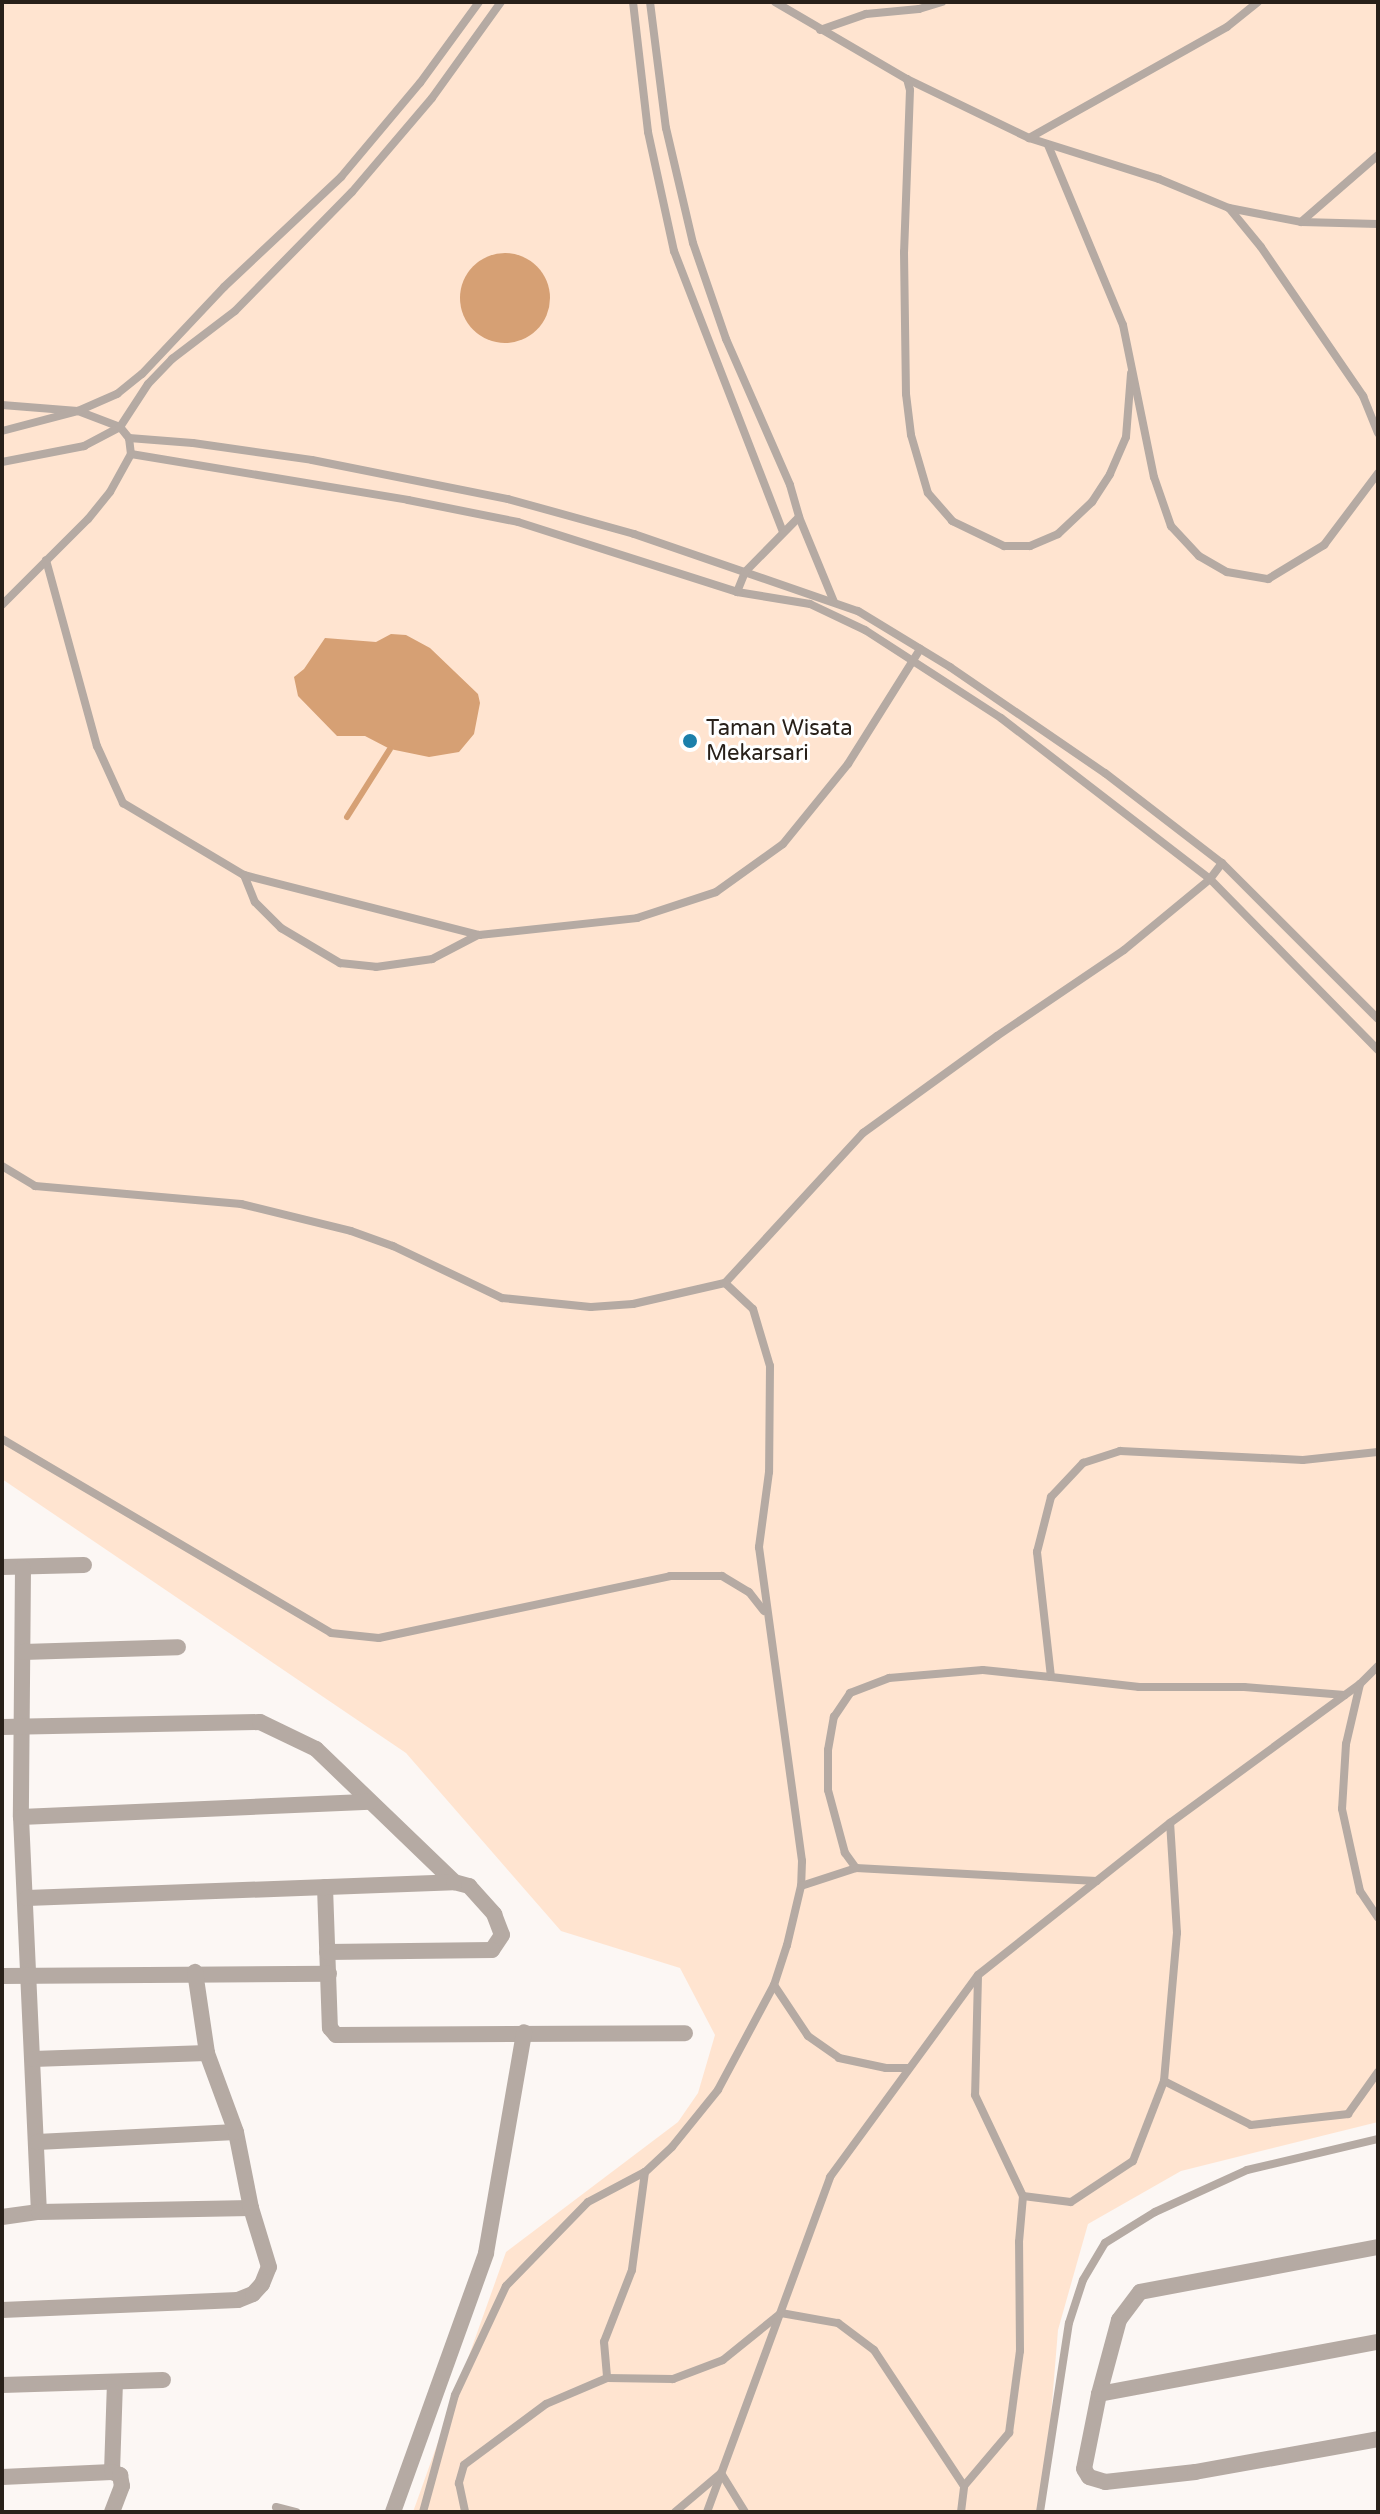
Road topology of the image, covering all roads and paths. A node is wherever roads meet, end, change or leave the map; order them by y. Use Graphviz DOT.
graph roads {
  1 [pos="479,2"];
  2 [pos="501,2"];
  3 [pos="633,2"];
  4 [pos="650,2"];
  5 [pos="775,2"];
  6 [pos="942,2"];
  7 [pos="1258,2"];
  8 [pos="820,30"];
  9 [pos="907,79"];
  10 [pos="1029,138"];
  11 [pos="1048,145"];
  12 [pos="1378,155"];
  13 [pos="1229,208"];
  14 [pos="1301,222"];
  15 [pos="1378,224"];
  16 [pos="1131,373"];
  17 [pos="2,405"];
  18 [pos="78,411"];
  19 [pos="120,427"];
  20 [pos="2,431"];
  21 [pos="1378,433"];
  22 [pos="129,438"];
  23 [pos="131,454"];
  24 [pos="2,462"];
  25 [pos="1378,473"];
  26 [pos="799,517"];
  27 [pos="783,532"];
  28 [pos="46,560"];
  29 [pos="745,572"];
  30 [pos="737,592"];
  31 [pos="835,601"];
  32 [pos="2,605"];
  33 [pos="832,614"];
  34 [pos="920,649"];
  35 [pos="913,661"];
  36 [pos="1222,863"];
  37 [pos="244,875"];
  38 [pos="1210,879"];
  39 [pos="479,935"];
  40 [pos="1378,1019"];
  41 [pos="1378,1050"];
  42 [pos="2,1166"];
  43 [pos="725,1283"];
  44 [pos="2,1439"];
  45 [pos="1378,1452"];
  46 [pos="84,1565"];
  47 [pos="2,1567"];
  48 [pos="23,1568"];
  49 [pos="766,1614"];
  50 [pos="178,1647"];
  51 [pos="23,1652"];
  52 [pos="1378,1666"];
  53 [pos="1051,1677"];
  54 [pos="1360,1684"];
  55 [pos="1345,1695"];
  56 [pos="2,1727"];
  57 [pos="21,1728"];
  58 [pos="370,1802"];
  59 [pos="21,1817"];
  60 [pos="1170,1823"];
  61 [pos="856,1868"];
  62 [pos="1097,1881"];
  63 [pos="454,1882"];
  64 [pos="801,1886"];
  65 [pos="325,1887"];
  66 [pos="27,1898"];
  67 [pos="1378,1918"];
  68 [pos="327,1952"];
  69 [pos="195,1972"];
  70 [pos="329,1974"];
  71 [pos="30,1975"];
  72 [pos="978,1975"];
  73 [pos="2,1976"];
  74 [pos="774,1985"];
  75 [pos="524,2032"];
  76 [pos="685,2033"];
  77 [pos="207,2053"];
  78 [pos="33,2059"];
  79 [pos="908,2068"];
  80 [pos="1378,2072"];
  81 [pos="1164,2081"];
  82 [pos="236,2132"];
  83 [pos="1378,2139"];
  84 [pos="37,2142"];
  85 [pos="645,2172"];
  86 [pos="1023,2196"];
  87 [pos="251,2208"];
  88 [pos="39,2212"];
  89 [pos="2,2217"];
  90 [pos="1378,2247"];
  91 [pos="2,2310"];
  92 [pos="781,2313"];
  93 [pos="1378,2342"];
  94 [pos="607,2378"];
  95 [pos="163,2380"];
  96 [pos="115,2383"];
  97 [pos="2,2385"];
  98 [pos="1099,2394"];
  99 [pos="1378,2439"];
  100 [pos="112,2472"];
  101 [pos="721,2473"];
  102 [pos="2,2477"];
  103 [pos="964,2486"];
  104 [pos="276,2507"];
  105 [pos="112,2512"];
  106 [pos="296,2512"];
  107 [pos="393,2512"];
  108 [pos="423,2512"];
  109 [pos="465,2512"];
  110 [pos="675,2512"];
  111 [pos="707,2512"];
  112 [pos="745,2512"];
  113 [pos="961,2512"];
  114 [pos="1040,2512"];
  1 -- 18 [label="lane"];
  2 -- 19 [label="lane"];
  3 -- 27 [label="lane"];
  4 -- 26 [label="lane"];
  5 -- 8 [label="lane"];
  6 -- 8 [label="lane"];
  7 -- 10 [label="lane"];
  8 -- 9 [label="lane"];
  9 -- 10 [label="lane"];
  9 -- 16 [label="lane"];
  10 -- 11 [label="lane"];
  11 -- 13 [label="lane"];
  11 -- 16 [label="lane"];
  12 -- 14 [label="lane"];
  13 -- 14 [label="lane"];
  13 -- 21 [label="lane"];
  14 -- 15 [label="lane"];
  16 -- 25 [label="lane"];
  17 -- 18 [label="lane"];
  18 -- 19 [label="lane"];
  18 -- 20 [label="lane"];
  19 -- 22 [label="lane"];
  19 -- 24 [label="lane"];
  22 -- 23 [label="lane"];
  22 -- 29 [label="lane"];
  23 -- 28 [label="lane"];
  23 -- 30 [label="lane"];
  26 -- 27 [label="lane"];
  26 -- 31 [label="lane"];
  27 -- 29 [label="lane"];
  28 -- 32 [label="lane"];
  28 -- 37 [label="lane"];
  29 -- 30 [label="lane"];
  29 -- 31 [label="lane"];
  30 -- 33 [label="lane"];
  31 -- 33 [label="lane"];
  31 -- 34 [label="lane"];
  33 -- 35 [label="lane"];
  34 -- 35 [label="lane"];
  34 -- 36 [label="lane"];
  35 -- 38 [label="lane"];
  35 -- 39 [label="lane"];
  36 -- 38 [label="lane"];
  36 -- 40 [label="lane"];
  37 -- 39 [label="lane"];
  37 -- 39 [label="lane"];
  38 -- 41 [label="lane"];
  38 -- 43 [label="lane"];
  42 -- 43 [label="lane"];
  43 -- 49 [label="lane"];
  44 -- 49 [label="lane"];
  45 -- 53 [label="lane"];
  46 -- 48 [label="street"];
  47 -- 48 [label="street"];
  48 -- 51 [label="street"];
  49 -- 64 [label="lane"];
  50 -- 51 [label="street"];
  51 -- 57 [label="street"];
  52 -- 54 [label="lane"];
  53 -- 55 [label="lane"];
  53 -- 61 [label="lane"];
  54 -- 55 [label="lane"];
  54 -- 67 [label="lane"];
  55 -- 60 [label="lane"];
  56 -- 57 [label="street"];
  57 -- 58 [label="street"];
  57 -- 59 [label="street"];
  58 -- 59 [label="street"];
  58 -- 63 [label="street"];
  59 -- 66 [label="street"];
  60 -- 62 [label="lane"];
  60 -- 81 [label="lane"];
  61 -- 62 [label="lane"];
  61 -- 64 [label="lane"];
  62 -- 72 [label="lane"];
  63 -- 65 [label="street"];
  63 -- 68 [label="street"];
  64 -- 74 [label="lane"];
  65 -- 66 [label="street"];
  65 -- 68 [label="street"];
  66 -- 71 [label="street"];
  68 -- 70 [label="street"];
  69 -- 70 [label="street"];
  69 -- 71 [label="street"];
  69 -- 77 [label="street"];
  70 -- 75 [label="street"];
  71 -- 73 [label="street"];
  71 -- 78 [label="street"];
  72 -- 79 [label="lane"];
  72 -- 86 [label="lane"];
  74 -- 79 [label="lane"];
  74 -- 85 [label="lane"];
  75 -- 76 [label="street"];
  75 -- 107 [label="street"];
  77 -- 78 [label="street"];
  77 -- 82 [label="street"];
  78 -- 84 [label="street"];
  79 -- 92 [label="lane"];
  80 -- 81 [label="lane"];
  81 -- 86 [label="lane"];
  82 -- 84 [label="street"];
  82 -- 87 [label="street"];
  83 -- 114 [label="lane"];
  84 -- 88 [label="street"];
  85 -- 94 [label="lane"];
  85 -- 108 [label="lane"];
  86 -- 103 [label="lane"];
  87 -- 88 [label="street"];
  87 -- 91 [label="street"];
  88 -- 89 [label="street"];
  90 -- 98 [label="street"];
  92 -- 94 [label="lane"];
  92 -- 101 [label="lane"];
  92 -- 103 [label="lane"];
  93 -- 98 [label="street"];
  94 -- 109 [label="lane"];
  95 -- 96 [label="street"];
  96 -- 97 [label="street"];
  96 -- 100 [label="street"];
  98 -- 99 [label="street"];
  100 -- 102 [label="street"];
  100 -- 105 [label="street"];
  101 -- 110 [label="lane"];
  101 -- 111 [label="lane"];
  101 -- 112 [label="lane"];
  103 -- 113 [label="lane"];
  104 -- 106 [label="lane"];
}
